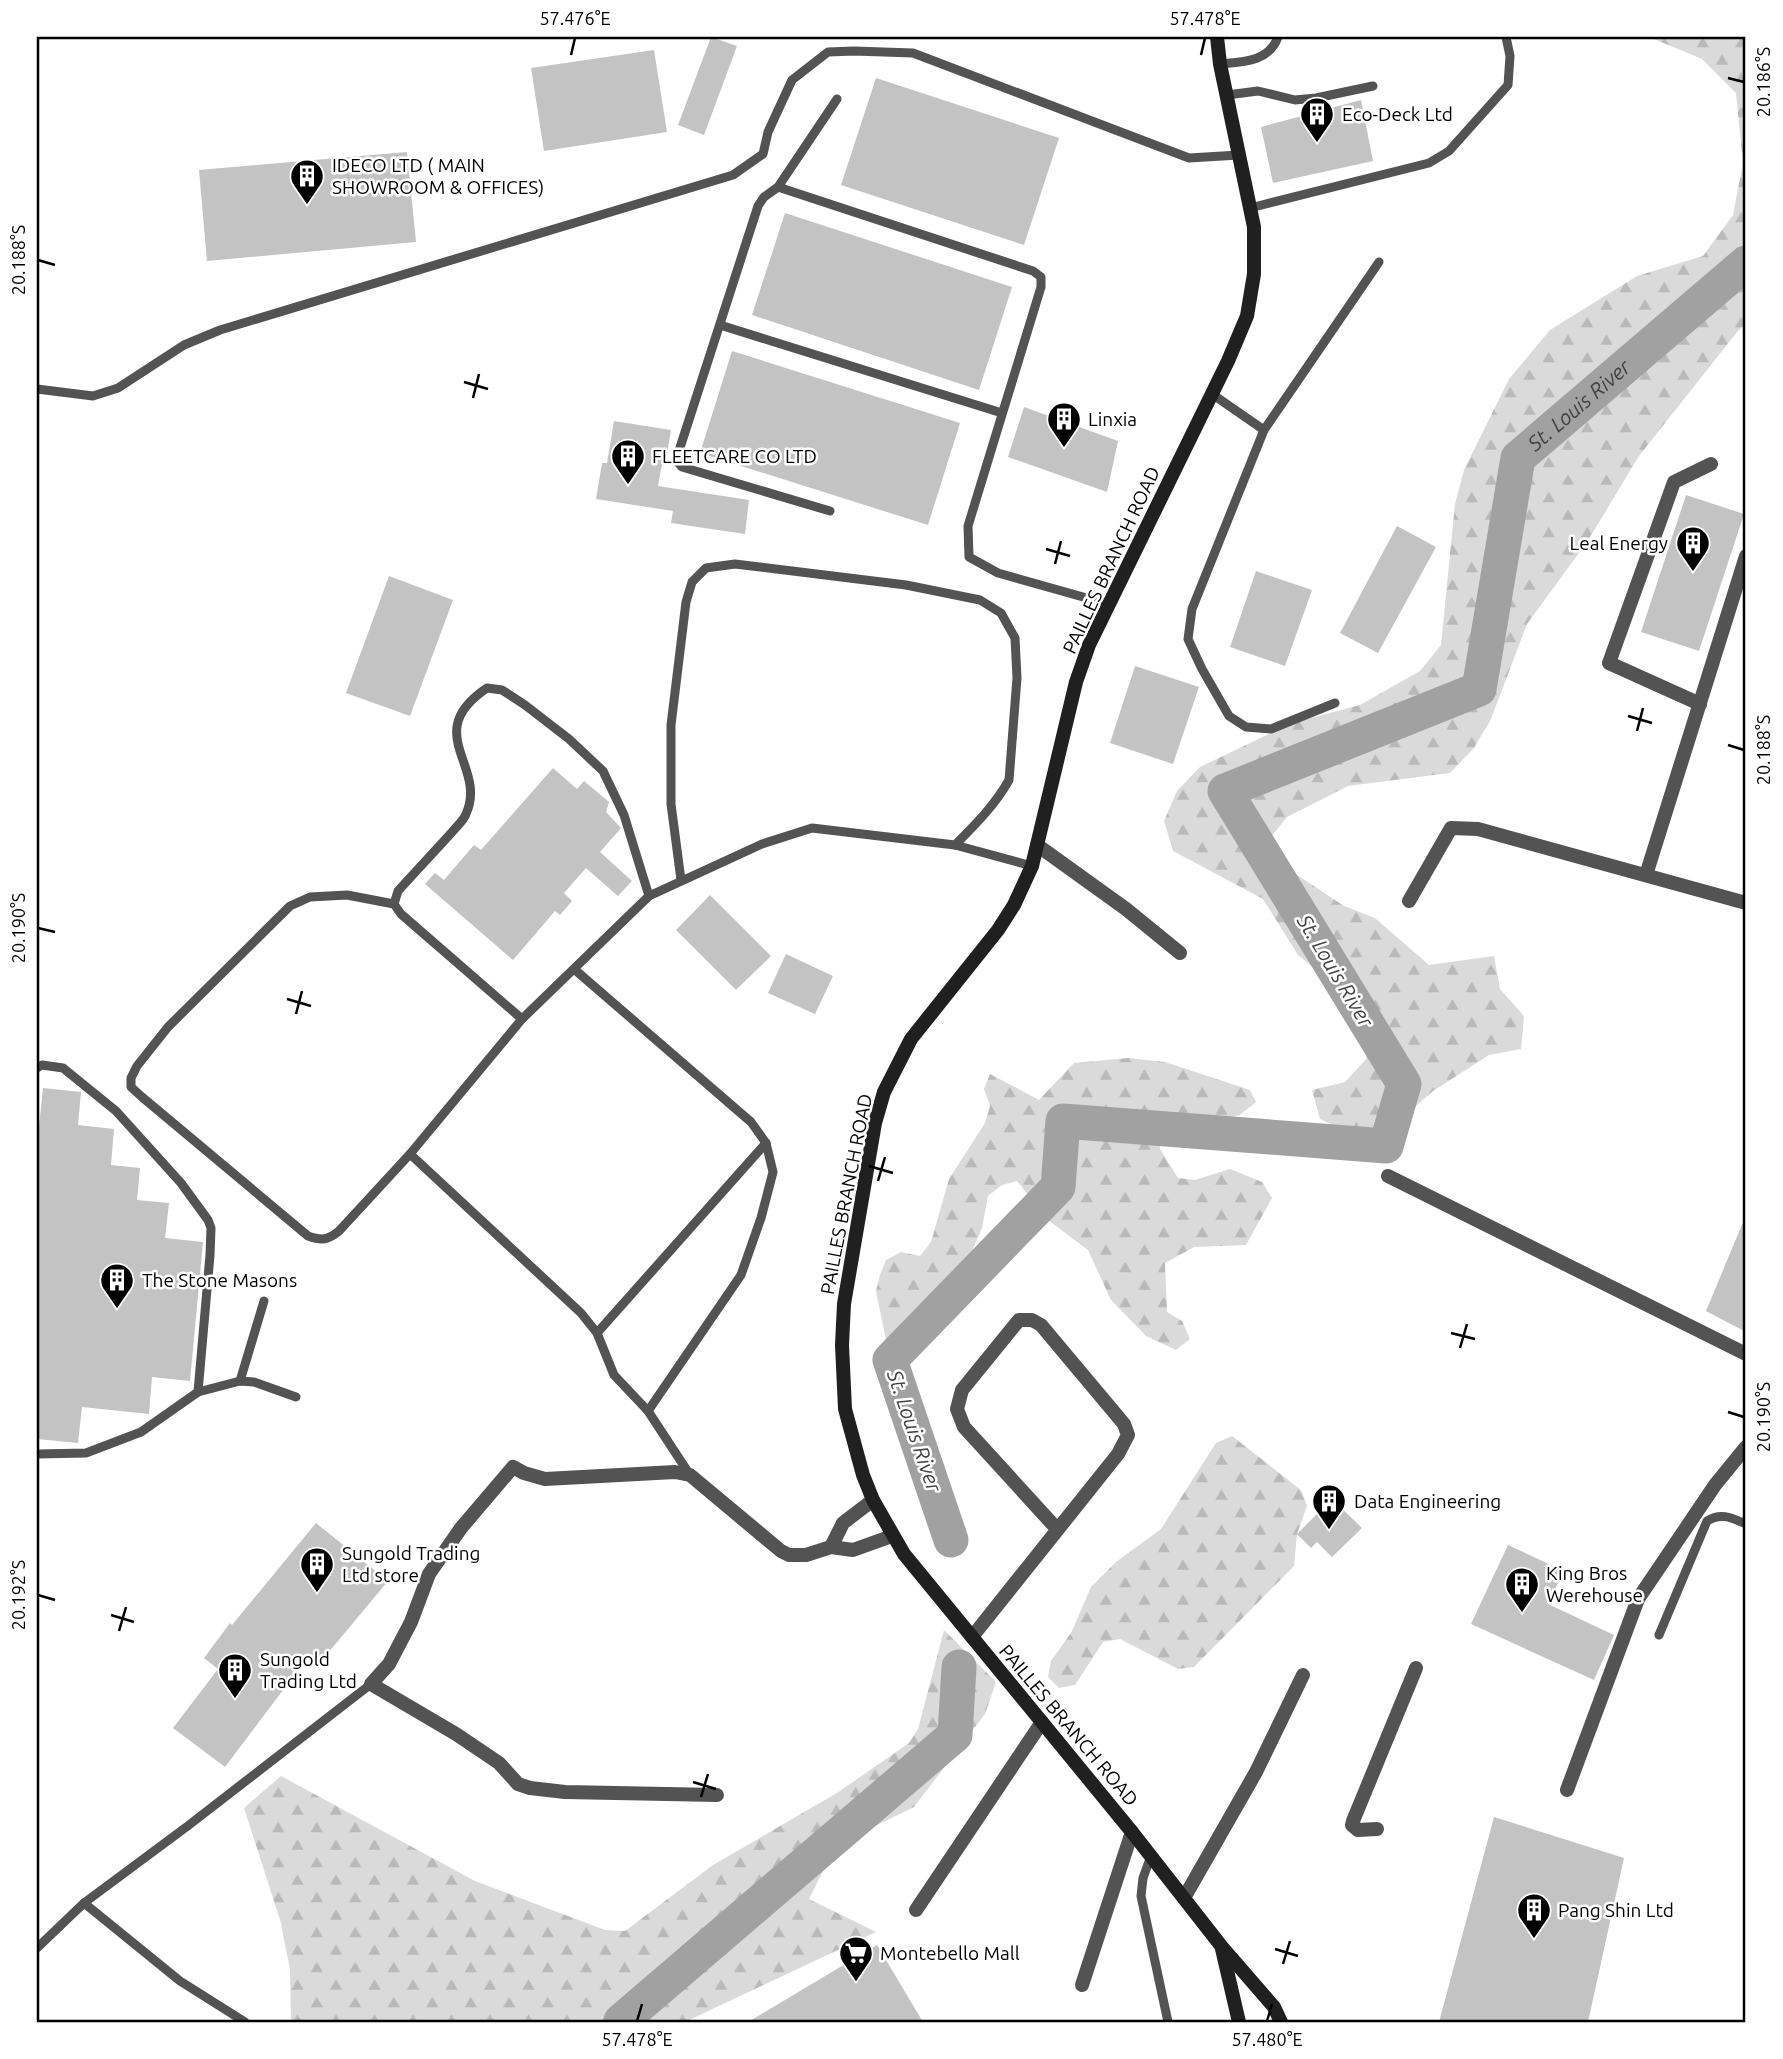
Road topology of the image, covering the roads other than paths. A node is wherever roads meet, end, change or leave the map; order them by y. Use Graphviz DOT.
graph roads {
  1 [pos="1217,37"];
  2 [pos="1279,37"];
  3 [pos="1506,37"];
  4 [pos="1220,64"];
  5 [pos="1373,86"];
  6 [pos="1227,95"];
  7 [pos="837,99"];
  8 [pos="1239,155"];
  9 [pos="778,187"];
  10 [pos="1250,208"];
  11 [pos="1379,261"];
  12 [pos="720,325"];
  13 [pos="37,389"];
  14 [pos="1212,394"];
  15 [pos="1002,413"];
  16 [pos="1264,430"];
  17 [pos="1711,464"];
  18 [pos="830,512"];
  19 [pos="1746,556"];
  20 [pos="1108,604"];
  21 [pos="1335,703"];
  22 [pos="1700,704"];
  23 [pos="956,845"];
  24 [pos="1037,845"];
  25 [pos="1032,866"];
  26 [pos="1646,875"];
  27 [pos="681,880"];
  28 [pos="649,896"];
  29 [pos="1409,901"];
  30 [pos="1746,903"];
  31 [pos="394,904"];
  32 [pos="1180,953"];
  33 [pos="574,969"];
  34 [pos="522,1019"];
  35 [pos="37,1069"];
  36 [pos="766,1143"];
  37 [pos="410,1154"];
  38 [pos="1388,1176"];
  39 [pos="264,1301"];
  40 [pos="597,1333"];
  41 [pos="1746,1354"];
  42 [pos="240,1381"];
  43 [pos="198,1392"];
  44 [pos="296,1397"];
  45 [pos="648,1411"];
  46 [pos="1746,1447"];
  47 [pos="37,1454"];
  48 [pos="690,1475"];
  49 [pos="873,1500"];
  50 [pos="1746,1524"];
  51 [pos="1056,1529"];
  52 [pos="892,1536"];
  53 [pos="831,1547"];
  54 [pos="1659,1635"];
  55 [pos="972,1637"];
  56 [pos="1416,1668"];
  57 [pos="1303,1675"];
  58 [pos="371,1684"];
  59 [pos="1042,1722"];
  60 [pos="1567,1790"];
  61 [pos="717,1795"];
  62 [pos="1377,1829"];
  63 [pos="1132,1832"];
  64 [pos="1152,1856"];
  65 [pos="1184,1898"];
  66 [pos="84,1903"];
  67 [pos="916,1910"];
  68 [pos="1222,1947"];
  69 [pos="37,1948"];
  70 [pos="1082,1985"];
  71 [pos="245,2022"];
  72 [pos="1168,2022"];
  73 [pos="1239,2022"];
  74 [pos="1284,2022"];
  1 -- 4 [label="main road, PAILLES BRANCH ROAD"];
  2 -- 4 [label="lane"];
  3 -- 10 [label="lane"];
  4 -- 6 [label="main road, PAILLES BRANCH ROAD"];
  5 -- 6 [label="lane"];
  6 -- 8 [label="main road, PAILLES BRANCH ROAD"];
  7 -- 9 [label="lane"];
  8 -- 10 [label="main road, PAILLES BRANCH ROAD"];
  8 -- 13 [label="lane"];
  9 -- 12 [label="lane"];
  9 -- 15 [label="lane"];
  10 -- 14 [label="main road, PAILLES BRANCH ROAD"];
  11 -- 16 [label="lane"];
  12 -- 15 [label="lane"];
  12 -- 18 [label="lane"];
  14 -- 16 [label="lane"];
  14 -- 20 [label="main road, PAILLES BRANCH ROAD"];
  15 -- 20 [label="lane"];
  16 -- 21 [label="lane"];
  17 -- 22 [label="street"];
  19 -- 22 [label="street"];
  20 -- 24 [label="main road, PAILLES BRANCH ROAD"];
  22 -- 26 [label="street"];
  23 -- 25 [label="lane"];
  23 -- 27 [label="lane"];
  23 -- 27 [label="lane"];
  24 -- 25 [label="main road, PAILLES BRANCH ROAD"];
  24 -- 32 [label="street"];
  25 -- 49 [label="main road, PAILLES BRANCH ROAD"];
  26 -- 29 [label="street"];
  26 -- 30 [label="street"];
  27 -- 28 [label="lane"];
  28 -- 31 [label="lane"];
  28 -- 33 [label="lane"];
  31 -- 34 [label="lane"];
  31 -- 37 [label="lane"];
  33 -- 34 [label="lane"];
  33 -- 36 [label="lane"];
  34 -- 37 [label="lane"];
  35 -- 43 [label="lane"];
  36 -- 40 [label="lane"];
  36 -- 45 [label="lane"];
  37 -- 40 [label="lane"];
  38 -- 41 [label="street"];
  39 -- 42 [label="lane"];
  40 -- 45 [label="lane"];
  42 -- 43 [label="lane"];
  42 -- 44 [label="lane"];
  43 -- 47 [label="lane"];
  45 -- 48 [label="lane"];
  46 -- 60 [label="street"];
  48 -- 53 [label="street"];
  48 -- 58 [label="street"];
  49 -- 52 [label="main road, PAILLES BRANCH ROAD"];
  49 -- 53 [label="street"];
  50 -- 54 [label="lane"];
  51 -- 51 [label="street"];
  51 -- 55 [label="street"];
  52 -- 53 [label="street"];
  52 -- 55 [label="main road, PAILLES BRANCH ROAD"];
  55 -- 59 [label="main road, PAILLES BRANCH ROAD"];
  56 -- 62 [label="street"];
  57 -- 65 [label="street"];
  58 -- 61 [label="street"];
  58 -- 66 [label="lane"];
  59 -- 63 [label="main road, PAILLES BRANCH ROAD"];
  59 -- 67 [label="street"];
  63 -- 64 [label="main road, PAILLES BRANCH ROAD"];
  63 -- 70 [label="street"];
  64 -- 65 [label="main road, PAILLES BRANCH ROAD"];
  64 -- 72 [label="lane"];
  65 -- 68 [label="main road, PAILLES BRANCH ROAD"];
  66 -- 69 [label="lane"];
  66 -- 71 [label="lane"];
  68 -- 73 [label="main road, PAILLES BRANCH ROAD"];
  68 -- 74 [label="main road, PAILLES BRANCH ROAD"];
}
